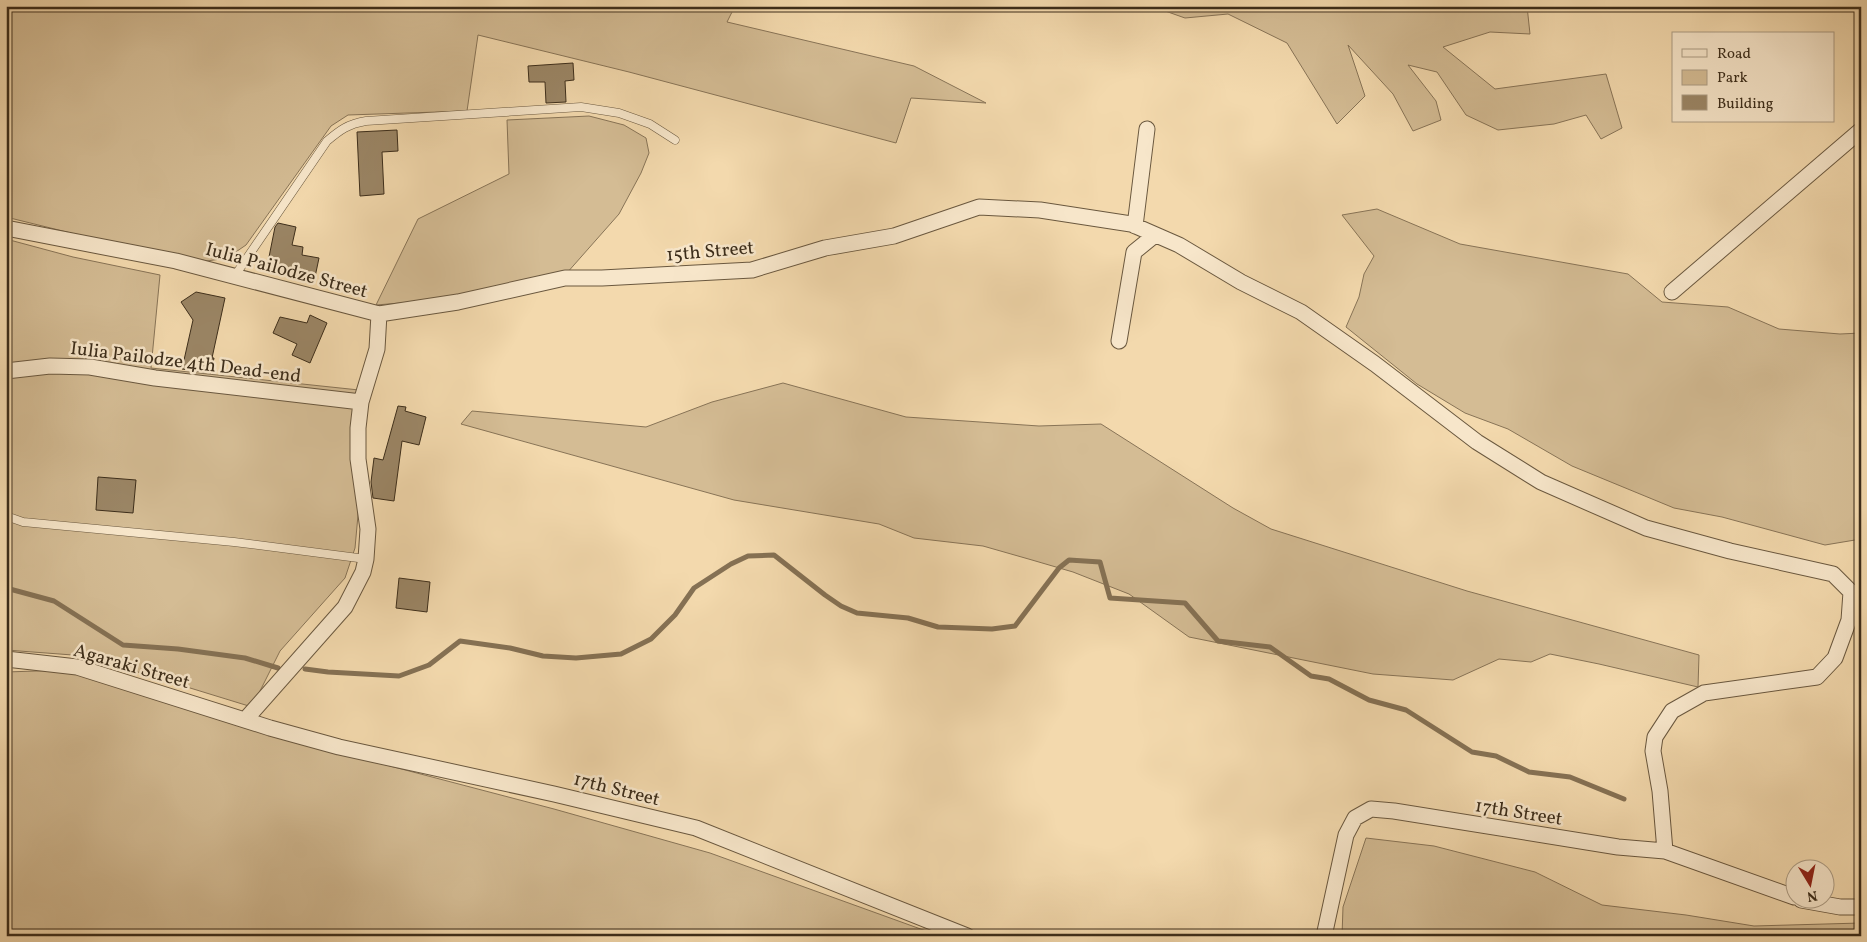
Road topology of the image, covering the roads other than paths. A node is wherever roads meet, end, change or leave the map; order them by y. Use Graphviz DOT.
graph roads {
  1 [pos="1147,129"];
  2 [pos="1861,130"];
  3 [pos="675,140"];
  4 [pos="1135,226"];
  5 [pos="6,228"];
  6 [pos="1155,235"];
  7 [pos="234,277"];
  8 [pos="1672,292"];
  9 [pos="379,314"];
  10 [pos="1119,341"];
  11 [pos="6,371"];
  12 [pos="361,402"];
  13 [pos="6,516"];
  14 [pos="366,559"];
  15 [pos="6,658"];
  16 [pos="244,720"];
  17 [pos="1665,851"];
  18 [pos="1784,893"];
  19 [pos="1834,907"];
  20 [pos="1861,907"];
  21 [pos="967,936"];
  22 [pos="1324,936"];
  1 -- 4 [label="street"];
  2 -- 8 [label="street"];
  3 -- 7 [label="lane"];
  4 -- 6 [label="street, 15th Street"];
  4 -- 9 [label="street, 15th Street"];
  5 -- 7 [label="street, Iulia Pailodze Street"];
  6 -- 10 [label="street"];
  6 -- 17 [label="street, 15th Street"];
  7 -- 9 [label="street, Iulia Pailodze Street"];
  9 -- 12 [label="street, Iulia Pailodze Street"];
  11 -- 12 [label="street, Iulia Pailodze 4th Dead-end"];
  12 -- 14 [label="street, Iulia Pailodze Street"];
  13 -- 14 [label="lane"];
  14 -- 16 [label="street, Iulia Pailodze Street"];
  15 -- 16 [label="street, Agaraki Street"];
  16 -- 21 [label="street, 17th Street"];
  17 -- 18 [label="street, 17th Street"];
  17 -- 22 [label="street, 17th Street"];
  19 -- 20 [label="street"];
}
